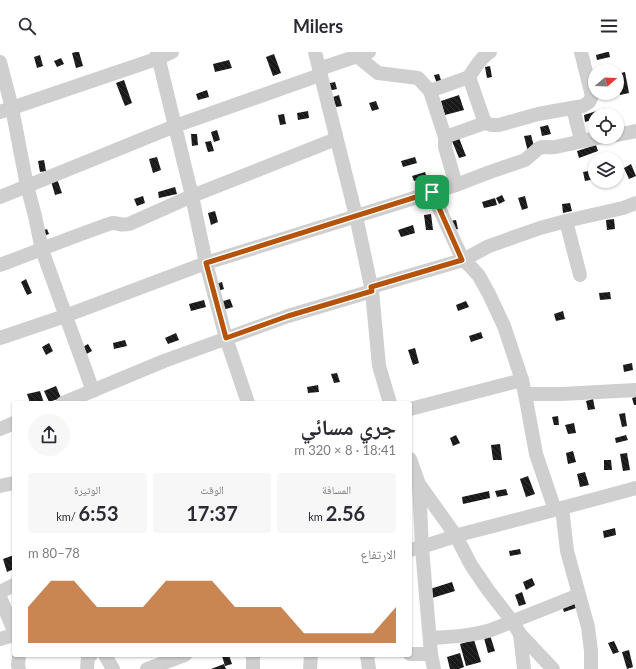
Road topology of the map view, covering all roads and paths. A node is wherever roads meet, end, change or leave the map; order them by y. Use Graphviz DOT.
graph roads {
  1 [pos="172,52"];
  2 [pos="315,52"];
  3 [pos="490,52"];
  4 [pos="581,52"];
  5 [pos="363,54"];
  6 [pos="158,55"];
  7 [pos="0,62"];
  8 [pos="319,72"];
  9 [pos="469,77"];
  10 [pos="430,91"];
  11 [pos="573,108"];
  12 [pos="6,110"];
  13 [pos="485,123"];
  14 [pos="175,126"];
  15 [pos="636,131"];
  16 [pos="624,133"];
  17 [pos="445,137"];
  18 [pos="588,139"];
  19 [pos="336,140"];
  20 [pos="581,140"];
  21 [pos="456,185"];
  22 [pos="27,186"];
  23 [pos="432,192"];
  24 [pos="192,196"];
  25 [pos="0,197"];
  26 [pos="636,203"];
  27 [pos="356,216"];
  28 [pos="566,221"];
  29 [pos="42,250"];
  30 [pos="462,260"];
  31 [pos="206,263"];
  32 [pos="0,265"];
  33 [pos="580,275"];
  34 [pos="372,289"];
  35 [pos="65,316"];
  36 [pos="0,338"];
  37 [pos="226,338"];
  38 [pos="522,380"];
  39 [pos="636,390"];
  40 [pos="93,391"];
  41 [pos="525,394"];
  42 [pos="68,401"];
  43 [pos="247,401"];
  44 [pos="389,401"];
  45 [pos="412,408"];
  46 [pos="12,424"];
  47 [pos="0,429"];
  48 [pos="412,467"];
  49 [pos="12,483"];
  50 [pos="419,484"];
  51 [pos="0,486"];
  52 [pos="636,488"];
  53 [pos="559,509"];
  54 [pos="456,536"];
  55 [pos="416,549"];
  56 [pos="12,585"];
  57 [pos="0,592"];
  58 [pos="579,595"];
  59 [pos="0,597"];
  60 [pos="512,621"];
  61 [pos="12,626"];
  62 [pos="520,634"];
  63 [pos="12,636"];
  64 [pos="430,638"];
  65 [pos="0,639"];
  66 [pos="412,654"];
  67 [pos="430,654"];
  68 [pos="19,657"];
  69 [pos="89,657"];
  70 [pos="106,657"];
  71 [pos="180,657"];
  72 [pos="253,657"];
  73 [pos="312,657"];
  74 [pos="367,657"];
  75 [pos="19,669"];
  76 [pos="87,669"];
  77 [pos="113,669"];
  78 [pos="147,669"];
  79 [pos="253,669"];
  80 [pos="310,669"];
  81 [pos="369,669"];
  82 [pos="434,669"];
  83 [pos="524,669"];
  84 [pos="553,669"];
  85 [pos="591,669"];
  1 -- 6 [label="street"];
  2 -- 8 [label="street"];
  3 -- 9 [label="street"];
  4 -- 11 [label="street"];
  5 -- 8 [label="street"];
  5 -- 10 [label="street"];
  6 -- 12 [label="street"];
  6 -- 14 [label="street"];
  7 -- 12 [label="street"];
  8 -- 14 [label="street"];
  8 -- 19 [label="street"];
  9 -- 10 [label="street"];
  9 -- 13 [label="street"];
  10 -- 17 [label="street"];
  11 -- 13 [label="street"];
  11 -- 20 [label="street"];
  12 -- 22 [label="street"];
  13 -- 17 [label="street"];
  14 -- 22 [label="street"];
  14 -- 24 [label="street"];
  15 -- 16 [label="street"];
  17 -- 21 [label="street"];
  18 -- 20 [label="street"];
  19 -- 24 [label="street"];
  19 -- 27 [label="street"];
  20 -- 21 [label="street"];
  21 -- 23 [label="street"];
  22 -- 25 [label="street"];
  22 -- 29 [label="street"];
  23 -- 27 [label="street"];
  23 -- 30 [label="street"];
  24 -- 29 [label="street"];
  24 -- 31 [label="street"];
  26 -- 28 [label="street"];
  27 -- 31 [label="street"];
  27 -- 34 [label="street"];
  28 -- 30 [label="street"];
  28 -- 33 [label="street"];
  29 -- 32 [label="street"];
  29 -- 35 [label="street"];
  30 -- 34 [label="street"];
  30 -- 38 [label="street"];
  31 -- 35 [label="street"];
  31 -- 37 [label="street"];
  34 -- 37 [label="street"];
  34 -- 44 [label="street"];
  35 -- 36 [label="street"];
  35 -- 40 [label="street"];
  37 -- 40 [label="street"];
  37 -- 43 [label="street"];
  38 -- 41 [label="street"];
  38 -- 45 [label="street"];
  39 -- 41 [label="street"];
  40 -- 42 [label="street"];
  41 -- 53 [label="street"];
  46 -- 47 [label="street"];
  48 -- 50 [label="street"];
  49 -- 51 [label="street"];
  50 -- 54 [label="street"];
  50 -- 55 [label="street"];
  52 -- 53 [label="street"];
  53 -- 54 [label="street"];
  53 -- 58 [label="street"];
  54 -- 55 [label="street"];
  54 -- 60 [label="street"];
  55 -- 64 [label="street"];
  56 -- 57 [label="street"];
  58 -- 60 [label="street"];
  58 -- 85 [label="street"];
  59 -- 61 [label="street"];
  60 -- 62 [label="street"];
  60 -- 64 [label="street"];
  62 -- 83 [label="street"];
  62 -- 84 [label="street"];
  63 -- 65 [label="street"];
  64 -- 67 [label="street"];
  66 -- 67 [label="street"];
  67 -- 82 [label="street"];
  68 -- 75 [label="street"];
  69 -- 76 [label="street"];
  70 -- 77 [label="street"];
  71 -- 78 [label="street"];
  72 -- 79 [label="street"];
  73 -- 80 [label="street"];
  74 -- 81 [label="street"];
}
